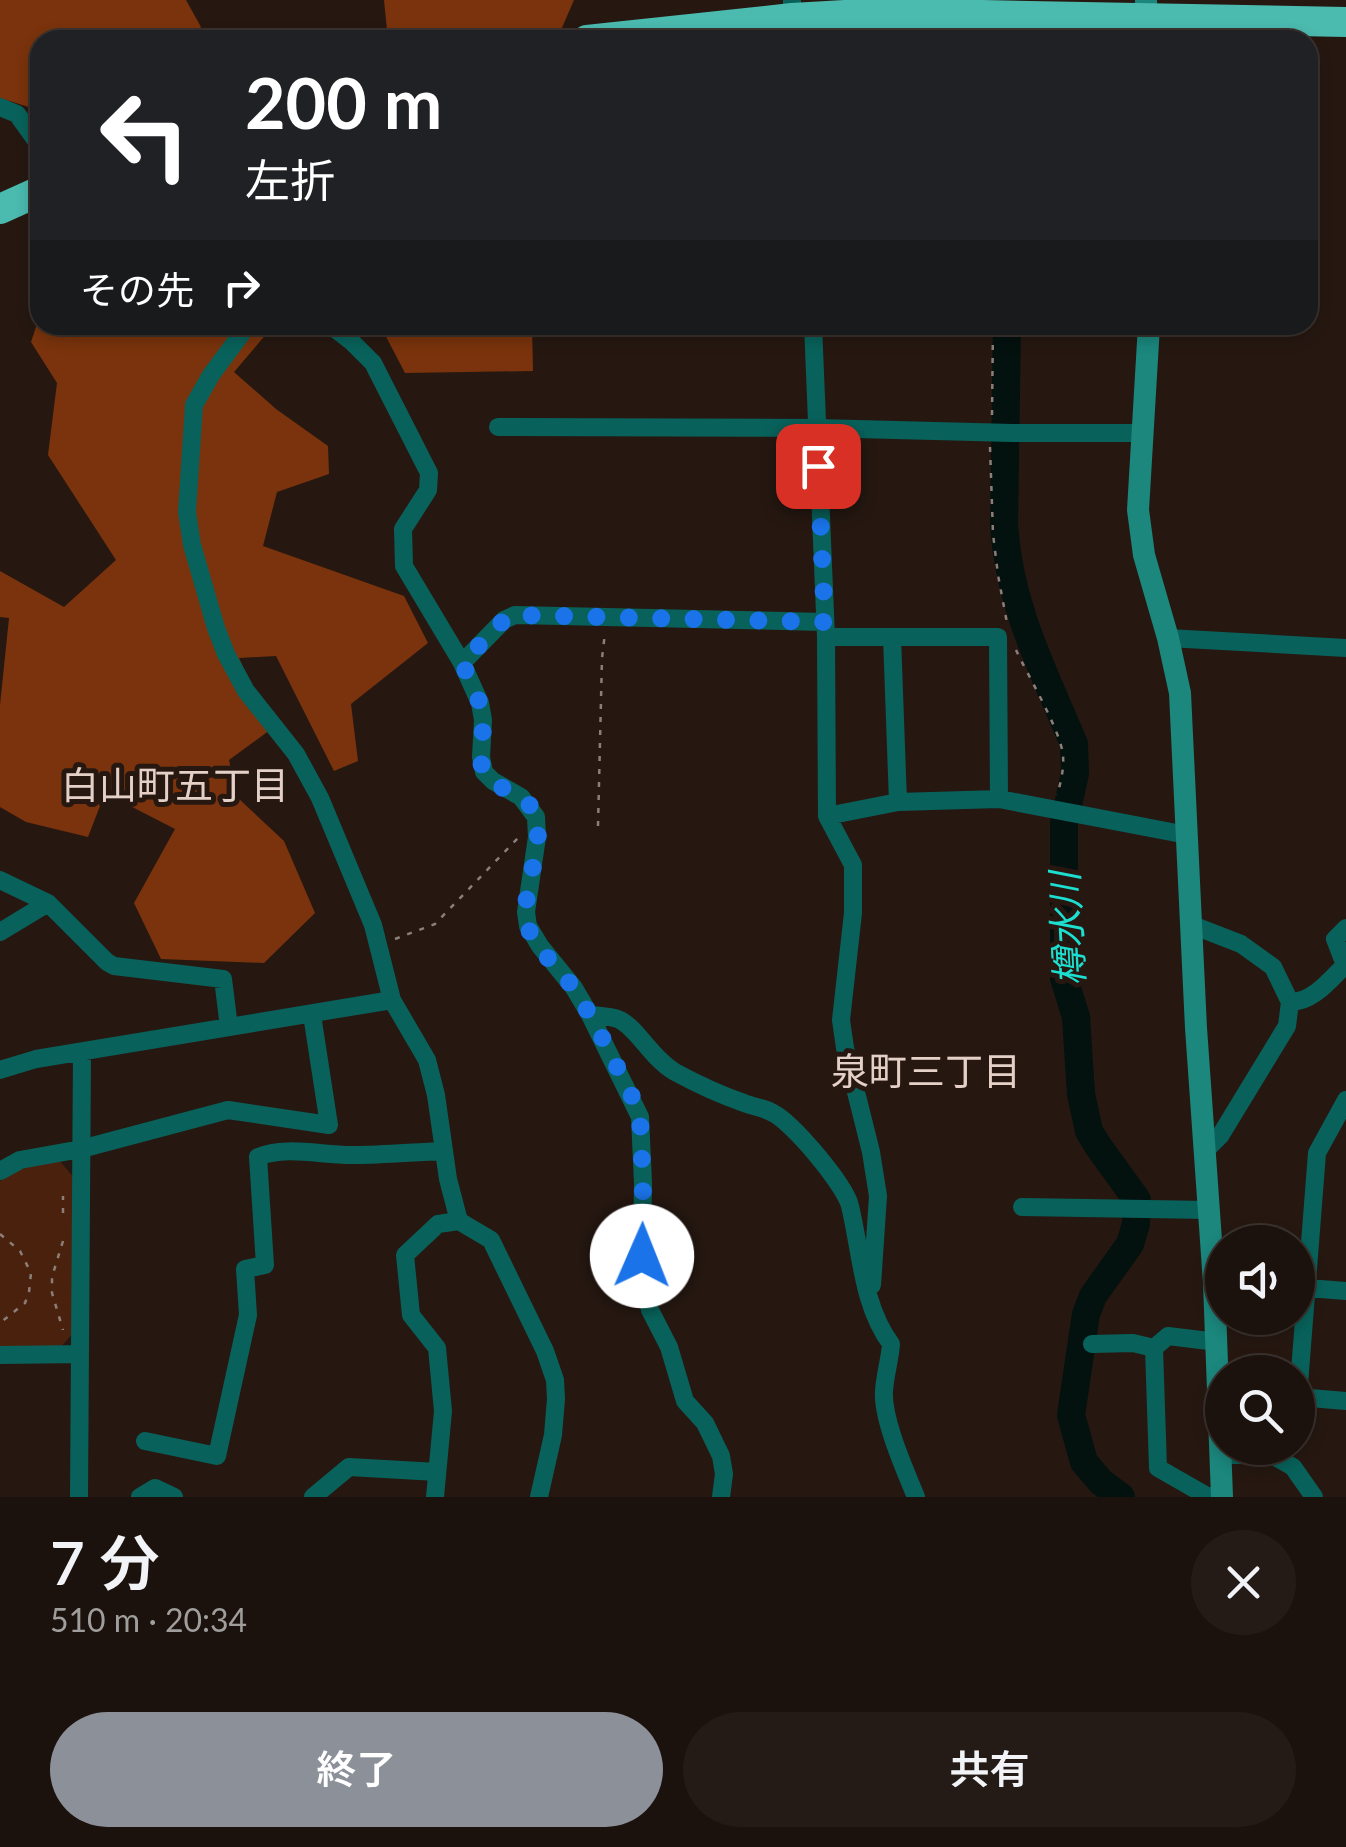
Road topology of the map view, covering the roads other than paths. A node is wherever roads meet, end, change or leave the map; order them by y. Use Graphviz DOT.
graph roads {
  1 [pos="792,19"];
  2 [pos="1146,19"];
  3 [pos="1346,22"];
  4 [pos="685,30"];
  5 [pos="0,107"];
  6 [pos="30,132"];
  7 [pos="30,195"];
  8 [pos="0,208"];
  9 [pos="241,335"];
  10 [pos="343,335"];
  11 [pos="813,335"];
  12 [pos="1148,335"];
  13 [pos="498,428"];
  14 [pos="817,428"];
  15 [pos="1142,434"];
  16 [pos="825,629"];
  17 [pos="892,637"];
  18 [pos="1168,638"];
  19 [pos="1346,648"];
  20 [pos="462,663"];
  21 [pos="999,799"];
  22 [pos="898,802"];
  23 [pos="827,816"];
  24 [pos="1186,835"];
  25 [pos="0,880"];
  26 [pos="48,902"];
  27 [pos="1192,925"];
  28 [pos="1346,928"];
  29 [pos="0,932"];
  30 [pos="392,1000"];
  31 [pos="1290,1002"];
  32 [pos="312,1015"];
  33 [pos="590,1015"];
  34 [pos="229,1028"];
  35 [pos="82,1052"];
  36 [pos="0,1070"];
  37 [pos="1346,1100"];
  38 [pos="81,1149"];
  39 [pos="443,1151"];
  40 [pos="1204,1152"];
  41 [pos="0,1171"];
  42 [pos="1022,1207"];
  43 [pos="1208,1210"];
  44 [pos="459,1221"];
  45 [pos="1312,1225"];
  46 [pos="1315,1289"];
  47 [pos="1346,1291"];
  48 [pos="871,1301"];
  49 [pos="1217,1342"];
  50 [pos="1092,1344"];
  51 [pos="1154,1348"];
  52 [pos="80,1354"];
  53 [pos="0,1355"];
  54 [pos="1218,1355"];
  55 [pos="1315,1398"];
  56 [pos="1346,1401"];
  57 [pos="146,1441"];
  58 [pos="1221,1465"];
  59 [pos="1288,1465"];
  60 [pos="437,1472"];
  61 [pos="79,1497"];
  62 [pos="140,1497"];
  63 [pos="174,1497"];
  64 [pos="313,1497"];
  65 [pos="435,1497"];
  66 [pos="539,1497"];
  67 [pos="721,1497"];
  68 [pos="916,1497"];
  69 [pos="1214,1497"];
  70 [pos="1222,1497"];
  71 [pos="1314,1497"];
  1 -- 2 [label="highway"];
  1 -- 4 [label="highway"];
  2 -- 3 [label="highway"];
  5 -- 6 [label="street"];
  7 -- 8 [label="highway"];
  9 -- 30 [label="street"];
  10 -- 20 [label="street"];
  11 -- 14 [label="street"];
  12 -- 15 [label="street"];
  13 -- 14 [label="street"];
  14 -- 15 [label="street"];
  14 -- 16 [label="street"];
  15 -- 18 [label="street"];
  16 -- 17 [label="street"];
  16 -- 20 [label="street"];
  16 -- 23 [label="street"];
  17 -- 21 [label="street"];
  17 -- 22 [label="street"];
  18 -- 19 [label="street"];
  18 -- 24 [label="street"];
  20 -- 33 [label="street"];
  21 -- 22 [label="street"];
  21 -- 24 [label="street"];
  22 -- 23 [label="street"];
  23 -- 48 [label="street"];
  24 -- 27 [label="street"];
  25 -- 26 [label="street"];
  26 -- 29 [label="street"];
  26 -- 34 [label="street"];
  27 -- 31 [label="street"];
  27 -- 40 [label="street"];
  28 -- 31 [label="street"];
  30 -- 32 [label="street"];
  30 -- 39 [label="street"];
  31 -- 40 [label="street"];
  32 -- 34 [label="street"];
  32 -- 38 [label="street"];
  33 -- 48 [label="street"];
  33 -- 67 [label="street"];
  34 -- 35 [label="street"];
  35 -- 36 [label="street"];
  35 -- 38 [label="street"];
  37 -- 45 [label="street"];
  38 -- 41 [label="street"];
  38 -- 52 [label="street"];
  39 -- 44 [label="street"];
  39 -- 57 [label="street"];
  40 -- 43 [label="street"];
  42 -- 43 [label="street"];
  43 -- 49 [label="street"];
  44 -- 60 [label="street"];
  44 -- 66 [label="street"];
  46 -- 47 [label="street"];
  48 -- 68 [label="street"];
  49 -- 51 [label="street"];
  49 -- 54 [label="street"];
  50 -- 51 [label="street"];
  51 -- 69 [label="street"];
  52 -- 53 [label="street"];
  52 -- 61 [label="street"];
  55 -- 56 [label="street"];
  58 -- 70 [label="street"];
  59 -- 71 [label="street"];
  60 -- 64 [label="street"];
  60 -- 65 [label="street"];
  62 -- 63 [label="street"];
}
